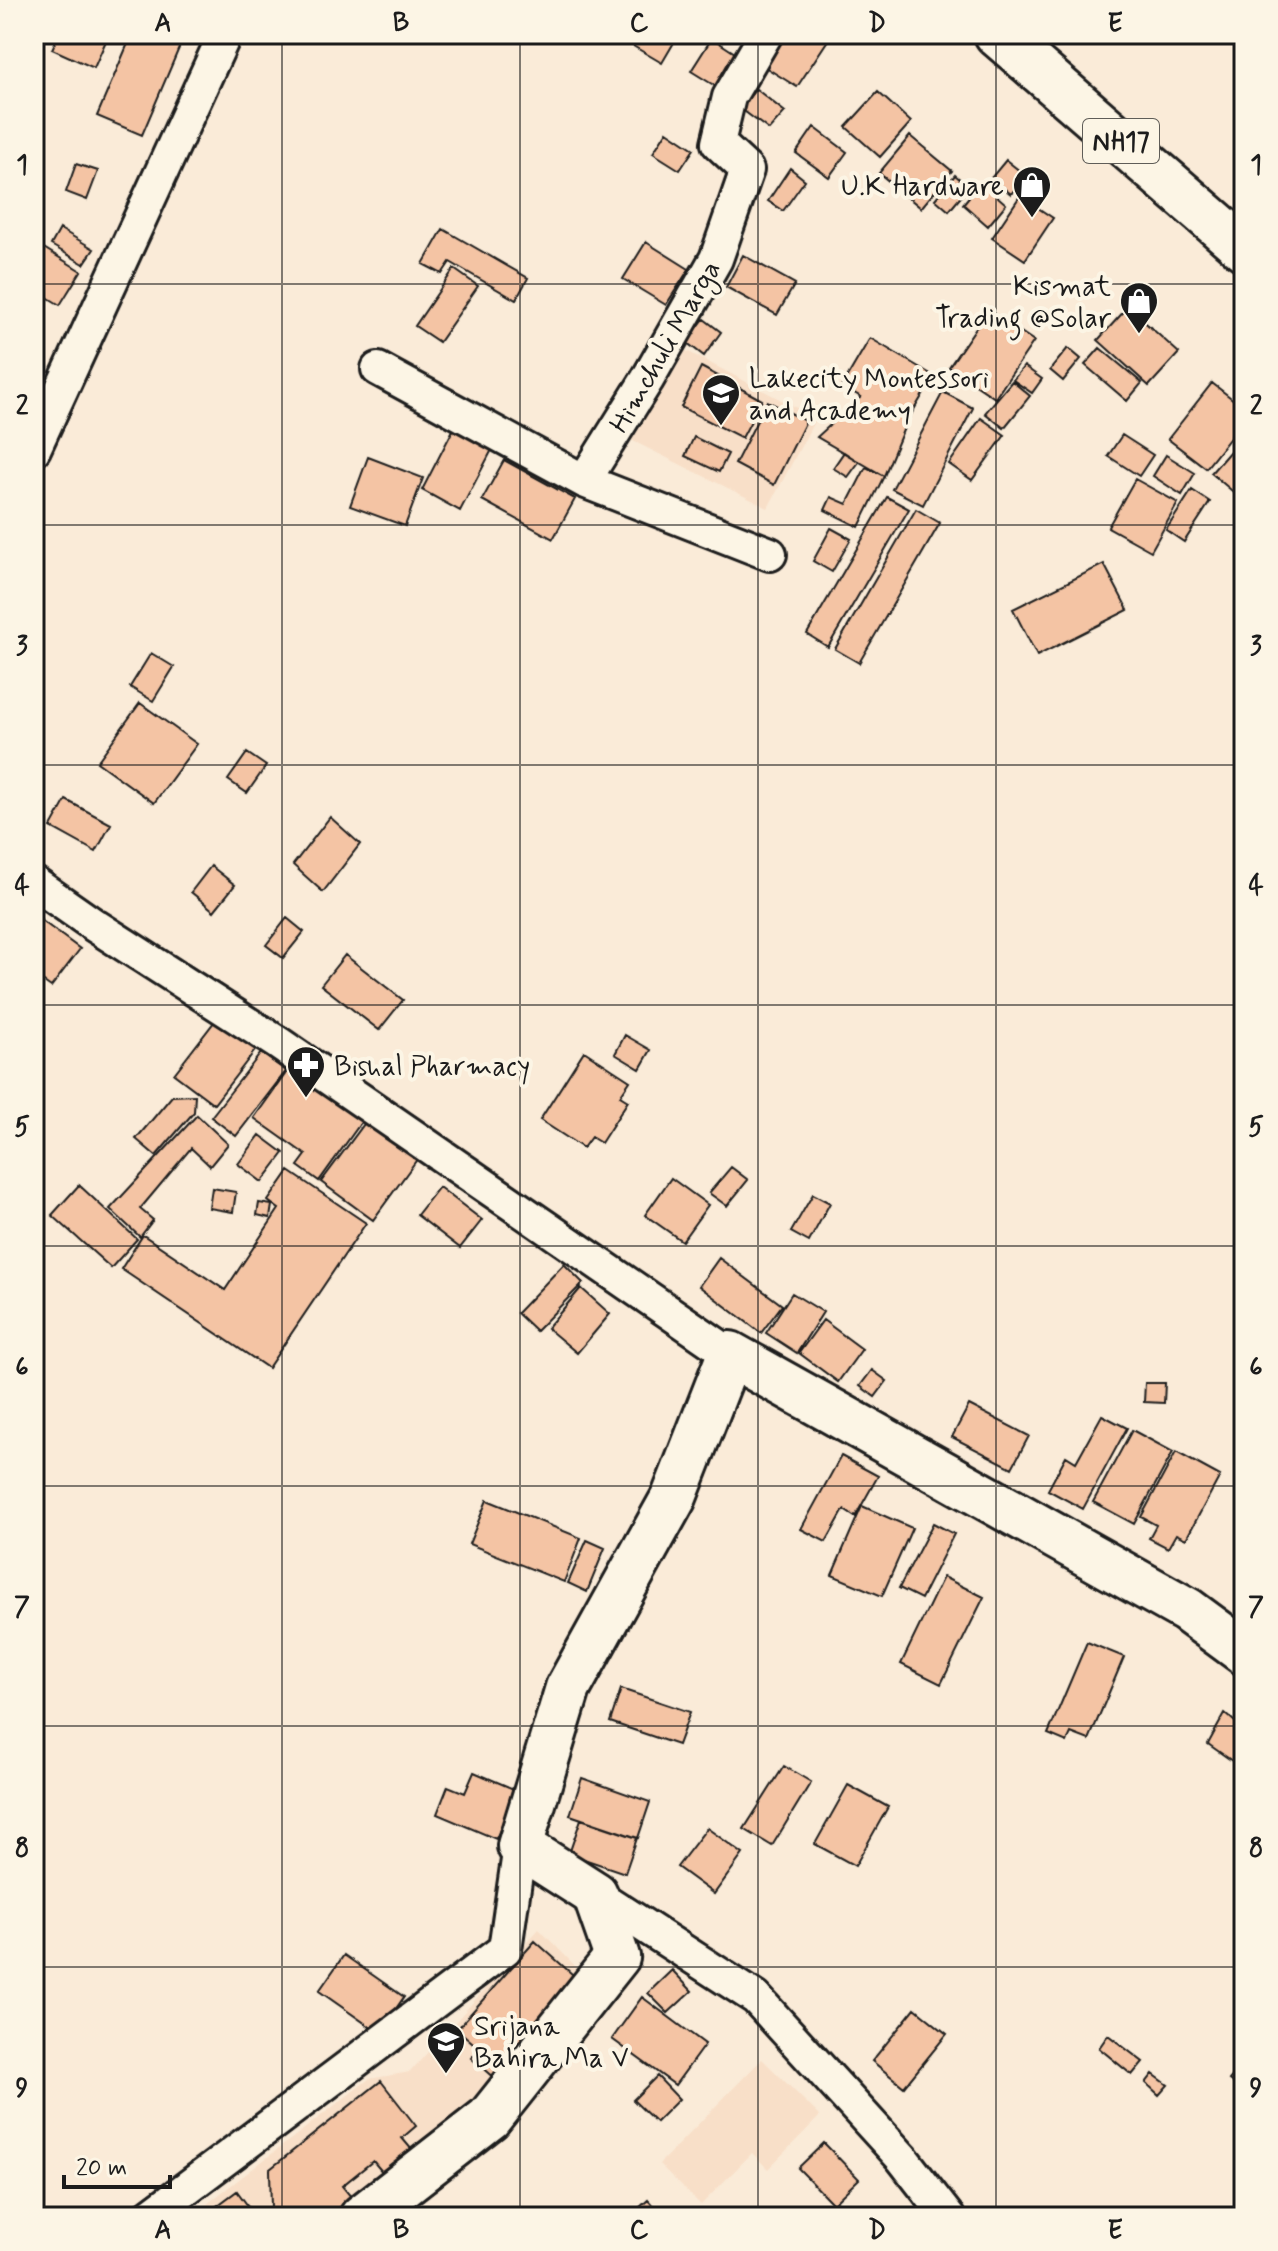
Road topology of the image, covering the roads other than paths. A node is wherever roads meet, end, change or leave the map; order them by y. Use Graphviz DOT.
graph roads {
  1 [pos="225,34"];
  2 [pos="766,34"];
  3 [pos="997,34"];
  4 [pos="1244,248"];
  5 [pos="378,369"];
  6 [pos="34,449"];
  7 [pos="584,481"];
  8 [pos="770,554"];
  9 [pos="34,883"];
  10 [pos="730,1354"];
  11 [pos="1244,1652"];
  12 [pos="520,1846"];
  13 [pos="595,1894"];
  14 [pos="148,2217"];
  15 [pos="362,2217"];
  16 [pos="948,2217"];
  1 -- 6 [label="street"];
  2 -- 7 [label="street, Himchuli Marga"];
  3 -- 4 [label="main road, NH17"];
  5 -- 7 [label="street"];
  7 -- 8 [label="street"];
  9 -- 10 [label="street"];
  10 -- 11 [label="main road"];
  10 -- 12 [label="main road"];
  12 -- 13 [label="main road"];
  12 -- 14 [label="street"];
  13 -- 15 [label="main road"];
  13 -- 16 [label="street"];
}
